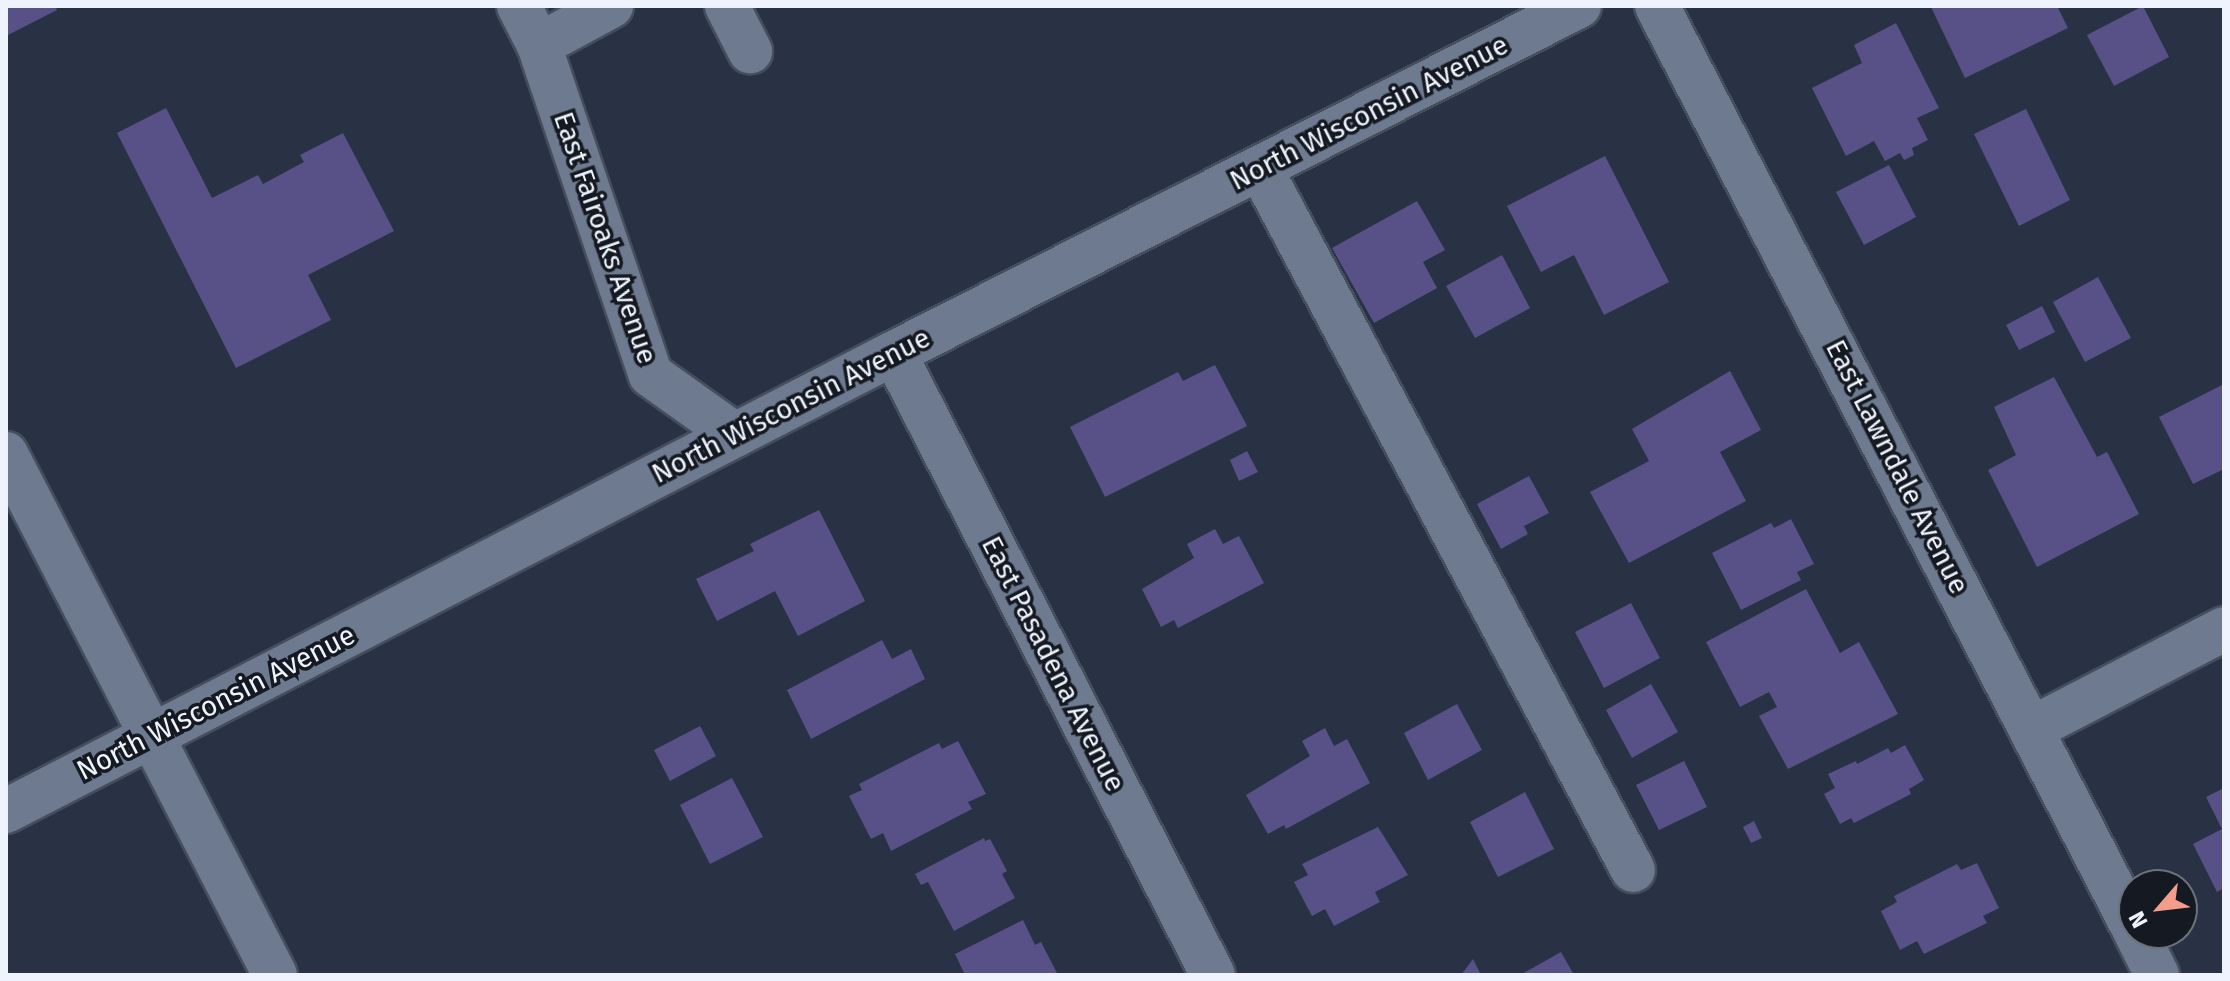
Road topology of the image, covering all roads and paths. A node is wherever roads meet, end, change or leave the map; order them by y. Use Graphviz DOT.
graph roads {
  1 [pos="519,6"];
  2 [pos="611,6"];
  3 [pos="727,6"];
  4 [pos="1579,6"];
  5 [pos="1657,6"];
  6 [pos="539,45"];
  7 [pos="750,51"];
  8 [pos="1260,168"];
  9 [pos="894,353"];
  10 [pos="735,435"];
  11 [pos="6,454"];
  12 [pos="2224,629"];
  13 [pos="2033,728"];
  14 [pos="149,738"];
  15 [pos="6,811"];
  16 [pos="1633,870"];
  17 [pos="2118,897"];
  18 [pos="2144,949"];
  19 [pos="275,975"];
  20 [pos="1213,975"];
  21 [pos="2157,975"];
  1 -- 6 [label="street, East Fairoaks Avenue"];
  2 -- 6 [label="street"];
  3 -- 7 [label="street"];
  4 -- 8 [label="street, North Wisconsin Avenue"];
  5 -- 13 [label="street, East Lawndale Avenue"];
  6 -- 10 [label="street, East Fairoaks Avenue"];
  8 -- 9 [label="street, North Wisconsin Avenue"];
  8 -- 16 [label="street"];
  9 -- 10 [label="street, North Wisconsin Avenue"];
  9 -- 20 [label="street, East Pasadena Avenue"];
  10 -- 14 [label="street, North Wisconsin Avenue"];
  11 -- 14 [label="street"];
  12 -- 13 [label="street"];
  13 -- 17 [label="street, East Lawndale Avenue"];
  14 -- 15 [label="street, North Wisconsin Avenue"];
  14 -- 19 [label="street"];
  18 -- 21 [label="street, East Lawndale Avenue"];
}
